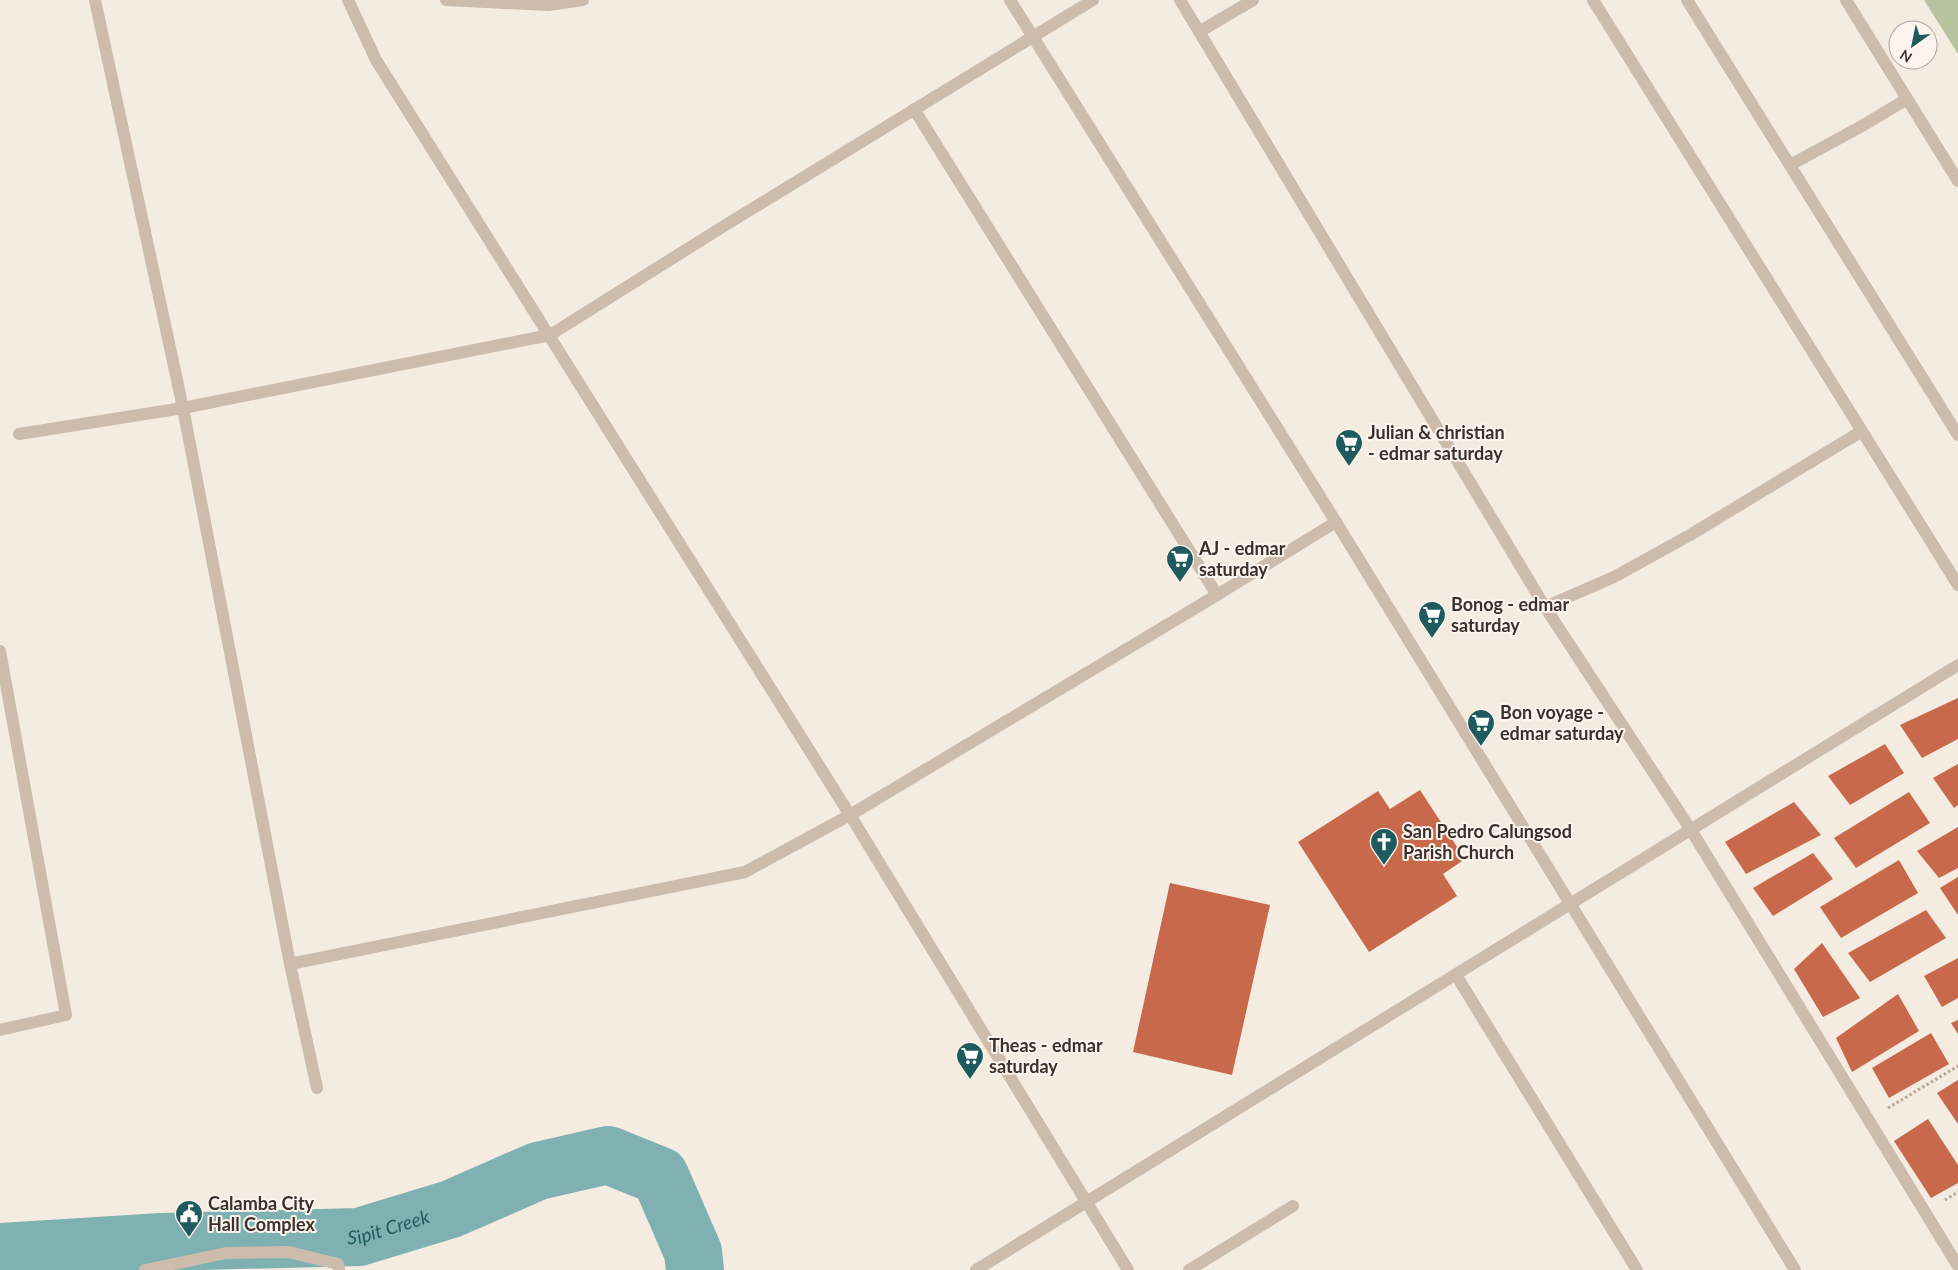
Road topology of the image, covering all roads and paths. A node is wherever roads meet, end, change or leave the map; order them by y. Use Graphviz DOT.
graph roads {
  1 [pos="95,0"];
  2 [pos="348,0"];
  3 [pos="446,0"];
  4 [pos="583,0"];
  5 [pos="1010,0"];
  6 [pos="1093,0"];
  7 [pos="1180,0"];
  8 [pos="1253,0"];
  9 [pos="1593,0"];
  10 [pos="1687,0"];
  11 [pos="1846,0"];
  12 [pos="1200,32"];
  13 [pos="1032,36"];
  14 [pos="1907,99"];
  15 [pos="914,109"];
  16 [pos="1790,165"];
  17 [pos="1958,181"];
  18 [pos="550,335"];
  19 [pos="183,408"];
  20 [pos="1862,431"];
  21 [pos="19,434"];
  22 [pos="1958,435"];
  23 [pos="1336,522"];
  24 [pos="1958,585"];
  25 [pos="1216,595"];
  26 [pos="1545,607"];
  27 [pos="0,651"];
  28 [pos="1958,665"];
  29 [pos="850,815"];
  30 [pos="1691,830"];
  31 [pos="1570,905"];
  32 [pos="290,964"];
  33 [pos="1456,975"];
  34 [pos="0,1030"];
  35 [pos="1958,1066"];
  36 [pos="317,1088"];
  37 [pos="1868,1120"];
  38 [pos="1087,1202"];
  39 [pos="1292,1206"];
  40 [pos="1958,1266"];
  41 [pos="145,1270"];
  42 [pos="339,1270"];
  43 [pos="976,1270"];
  44 [pos="1128,1270"];
  45 [pos="1189,1270"];
  46 [pos="1637,1270"];
  47 [pos="1796,1270"];
  1 -- 19 [label="street"];
  2 -- 18 [label="street"];
  3 -- 4 [label="street"];
  5 -- 13 [label="street"];
  6 -- 13 [label="street"];
  7 -- 12 [label="street"];
  8 -- 12 [label="street"];
  9 -- 20 [label="street"];
  10 -- 16 [label="street"];
  11 -- 14 [label="street"];
  12 -- 26 [label="street"];
  13 -- 15 [label="street"];
  13 -- 23 [label="street"];
  14 -- 16 [label="street"];
  14 -- 17 [label="street"];
  15 -- 18 [label="street"];
  15 -- 25 [label="street"];
  16 -- 22 [label="street"];
  18 -- 19 [label="street"];
  18 -- 29 [label="street"];
  19 -- 21 [label="street"];
  19 -- 32 [label="street"];
  20 -- 24 [label="street"];
  20 -- 26 [label="street"];
  23 -- 25 [label="street"];
  23 -- 31 [label="street"];
  25 -- 29 [label="street"];
  26 -- 30 [label="street"];
  27 -- 34 [label="street"];
  28 -- 30 [label="street"];
  29 -- 32 [label="street"];
  29 -- 38 [label="street"];
  30 -- 31 [label="street"];
  30 -- 37 [label="street"];
  31 -- 33 [label="street"];
  31 -- 47 [label="street"];
  32 -- 36 [label="street"];
  33 -- 38 [label="street"];
  33 -- 46 [label="street"];
  35 -- 37 [label="path"];
  37 -- 40 [label="street"];
  38 -- 43 [label="street"];
  38 -- 44 [label="street"];
  39 -- 45 [label="street"];
  41 -- 42 [label="street"];
}
